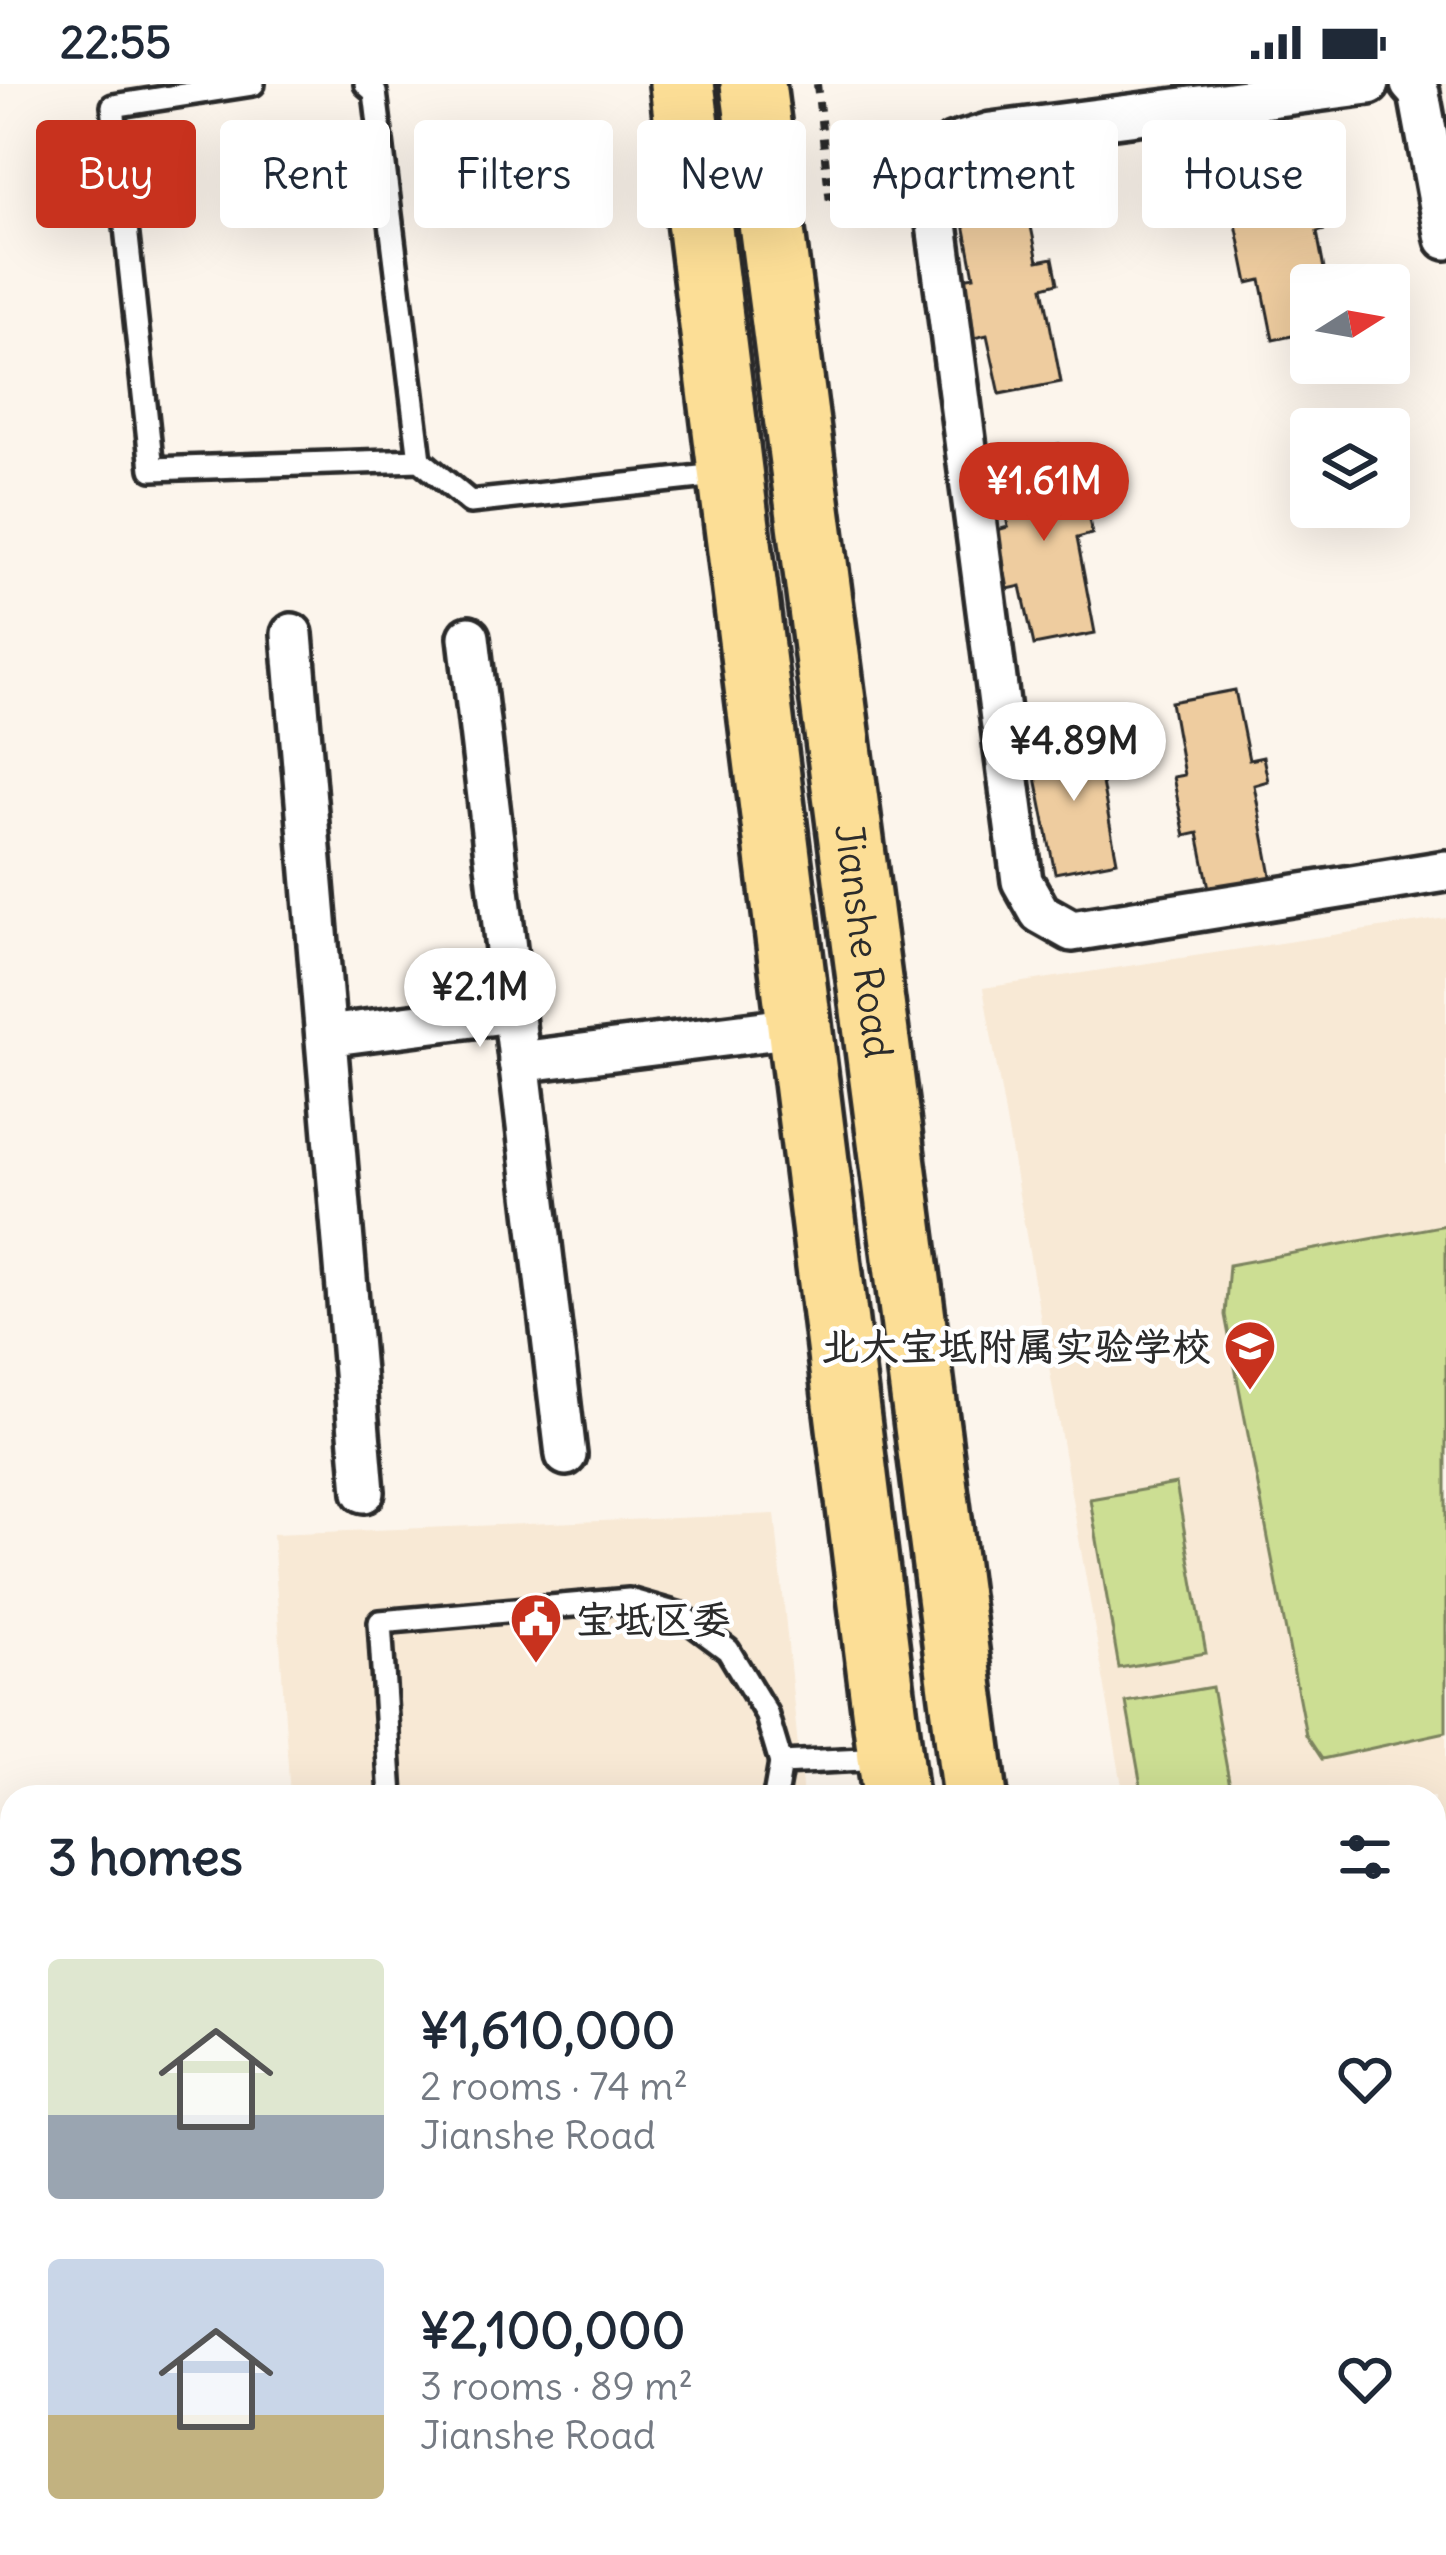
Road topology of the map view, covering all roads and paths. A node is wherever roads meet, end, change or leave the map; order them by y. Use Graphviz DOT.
graph roads {
  1 [pos="253,84"];
  2 [pos="366,84"];
  3 [pos="682,84"];
  4 [pos="753,84"];
  5 [pos="817,84"];
  6 [pos="1369,84"];
  7 [pos="1411,84"];
  8 [pos="830,202"];
  9 [pos="1446,239"];
  10 [pos="420,460"];
  11 [pos="728,474"];
  12 [pos="292,634"];
  13 [pos="469,637"];
  14 [pos="1446,872"];
  15 [pos="512,1012"];
  16 [pos="803,1026"];
  17 [pos="326,1036"];
  18 [pos="519,1062"];
  19 [pos="566,1455"];
  20 [pos="364,1492"];
  21 [pos="781,1763"];
  22 [pos="893,1777"];
  23 [pos="390,1785"];
  24 [pos="778,1785"];
  25 [pos="973,1785"];
  1 -- 10 [label="lane"];
  2 -- 10 [label="lane"];
  3 -- 11 [label="main road, Jianshe Road"];
  4 -- 25 [label="main road, Jianshe Road"];
  5 -- 8 [label="path"];
  6 -- 14 [label="street"];
  7 -- 9 [label="street"];
  10 -- 11 [label="lane"];
  11 -- 16 [label="main road, Jianshe Road"];
  12 -- 17 [label="street"];
  13 -- 15 [label="street"];
  15 -- 17 [label="street"];
  15 -- 18 [label="street"];
  16 -- 18 [label="street"];
  16 -- 22 [label="main road, Jianshe Road"];
  17 -- 20 [label="street"];
  18 -- 19 [label="street"];
  21 -- 22 [label="lane"];
  21 -- 23 [label="lane"];
  21 -- 24 [label="lane"];
}
